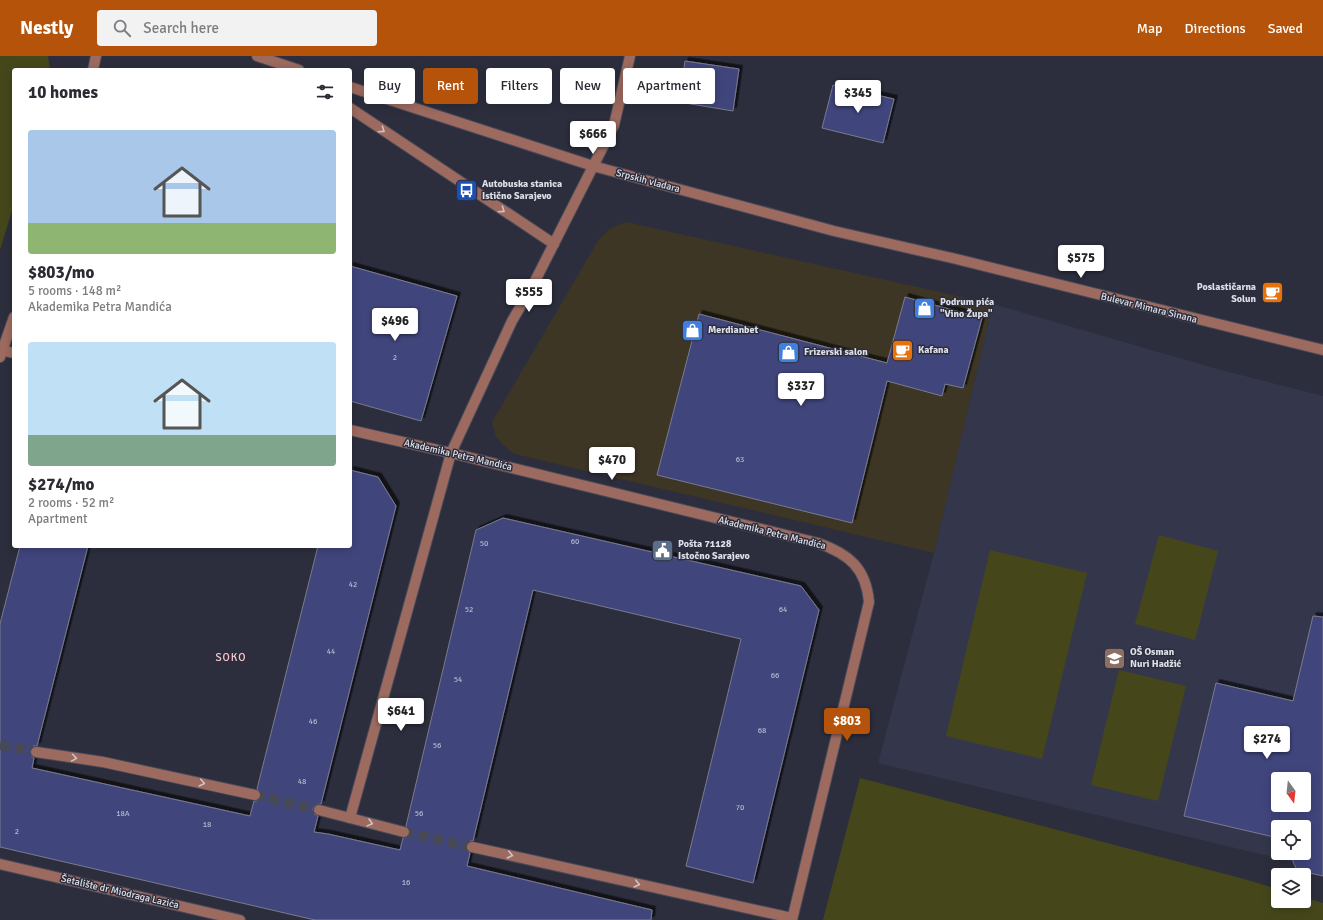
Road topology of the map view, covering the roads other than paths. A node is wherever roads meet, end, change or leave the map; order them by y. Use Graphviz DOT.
graph roads {
  1 [pos="96,56"];
  2 [pos="257,56"];
  3 [pos="630,56"];
  4 [pos="93,68"];
  5 [pos="290,68"];
  6 [pos="352,88"];
  7 [pos="352,109"];
  8 [pos="593,166"];
  9 [pos="834,231"];
  10 [pos="554,244"];
  11 [pos="12,322"];
  12 [pos="1323,350"];
  13 [pos="1,352"];
  14 [pos="12,353"];
  15 [pos="352,430"];
  16 [pos="451,453"];
  17 [pos="36,752"];
  18 [pos="255,795"];
  19 [pos="319,810"];
  20 [pos="350,818"];
  21 [pos="404,832"];
  22 [pos="472,847"];
  23 [pos="0,864"];
  24 [pos="792,919"];
  25 [pos="240,920"];
  1 -- 4 [label="street"];
  2 -- 5 [label="street"];
  3 -- 8 [label="street"];
  6 -- 8 [label="street, Srpskih vladara"];
  7 -- 10 [label="street, one-way"];
  8 -- 9 [label="street, Srpskih vladara"];
  8 -- 10 [label="street"];
  9 -- 12 [label="street, Bulevar Mimara Sinana"];
  10 -- 16 [label="street"];
  11 -- 13 [label="street"];
  13 -- 14 [label="street"];
  15 -- 16 [label="street, Akademika Petra Mandića"];
  16 -- 20 [label="street"];
  16 -- 24 [label="street, Akademika Petra Mandića"];
  17 -- 18 [label="street, one-way"];
  19 -- 20 [label="street"];
  20 -- 21 [label="street, one-way"];
  22 -- 24 [label="street, one-way"];
  23 -- 25 [label="street, Šetalište dr Miodraga Lazića"];
}
